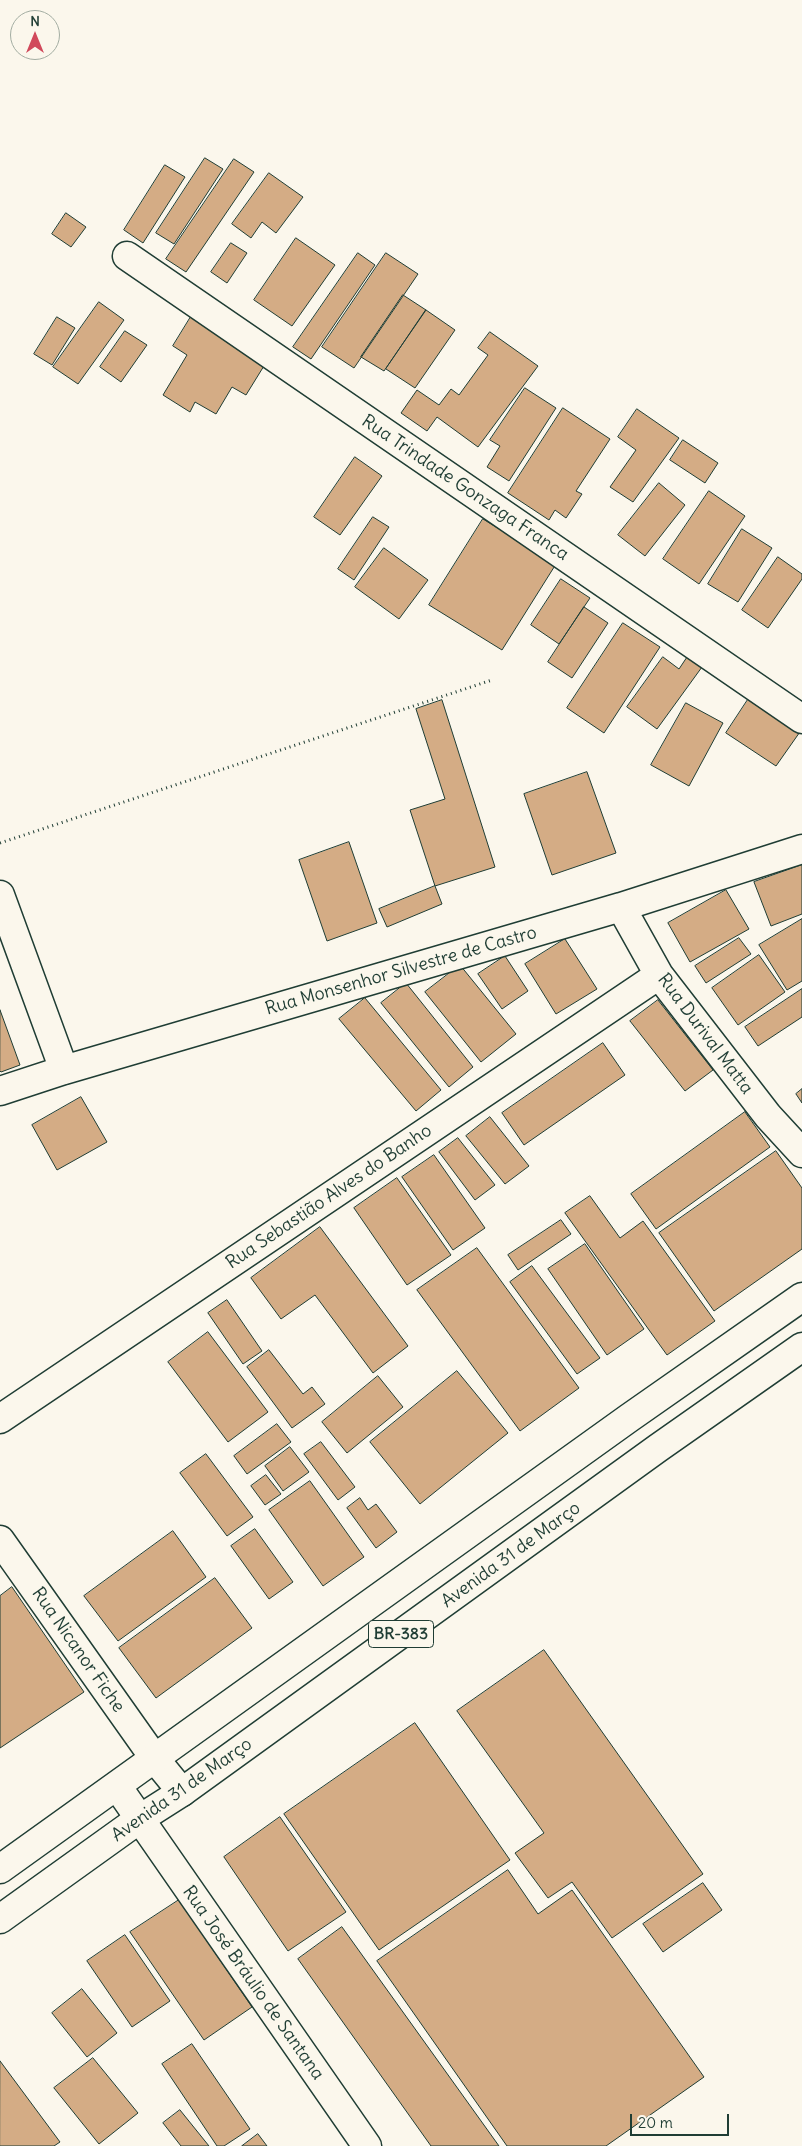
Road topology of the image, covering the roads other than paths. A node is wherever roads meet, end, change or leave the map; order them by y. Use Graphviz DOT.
graph roads {
  1 [pos="127,256"];
  2 [pos="802,719"];
  3 [pos="802,849"];
  4 [pos="0,895"];
  5 [pos="621,906"];
  6 [pos="659,974"];
  7 [pos="64,1070"];
  8 [pos="0,1091"];
  9 [pos="802,1153"];
  10 [pos="802,1297"];
  11 [pos="802,1347"];
  12 [pos="0,1419"];
  13 [pos="0,1540"];
  14 [pos="155,1759"];
  15 [pos="117,1786"];
  16 [pos="182,1792"];
  17 [pos="138,1820"];
  18 [pos="0,1869"];
  19 [pos="0,1919"];
  20 [pos="367,2146"];
  1 -- 2 [label="street, Rua Trindade Gonzaga Franca"];
  3 -- 5 [label="street, Rua Monsenhor Silvestre de Castro"];
  4 -- 7 [label="street"];
  5 -- 6 [label="street, Rua Durival Matta"];
  5 -- 7 [label="street, Rua Monsenhor Silvestre de Castro"];
  6 -- 9 [label="street, Rua Durival Matta"];
  6 -- 12 [label="street, Rua Sebastião Alves do Banho"];
  7 -- 8 [label="street, Rua Monsenhor Silvestre de Castro"];
  10 -- 14 [label="street, BR-383"];
  11 -- 16 [label="street, Avenida 31 de Março / BR-383"];
  13 -- 14 [label="street, Rua Nicanor Fiche"];
  14 -- 15 [label="street, BR-383"];
  14 -- 16 [label="street, Rua Nicanor Fiche"];
  15 -- 17 [label="street, Rua José Bráulio de Santana"];
  15 -- 18 [label="street, BR-383"];
  16 -- 17 [label="street, Avenida 31 de Março / BR-383"];
  17 -- 19 [label="street, Avenida 31 de Março / BR-383"];
  17 -- 20 [label="street, Rua José Bráulio de Santana"];
}
